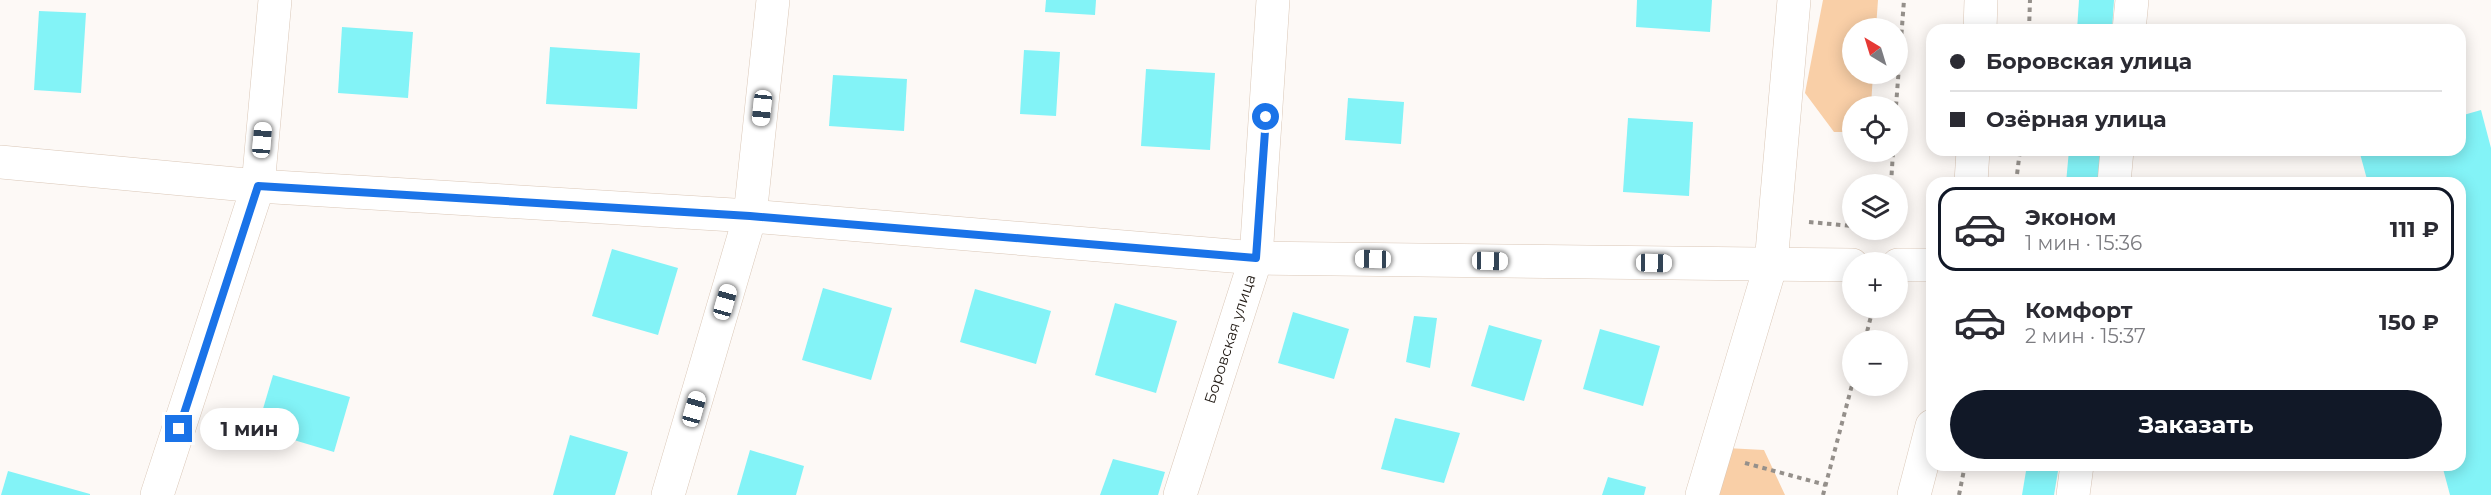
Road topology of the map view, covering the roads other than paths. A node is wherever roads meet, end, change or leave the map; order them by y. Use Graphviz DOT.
graph roads {
  1 [pos="275,0"];
  2 [pos="773,0"];
  3 [pos="1273,0"];
  4 [pos="1794,0"];
  5 [pos="1981,0"];
  6 [pos="2132,0"];
  7 [pos="1980,24"];
  8 [pos="2130,24"];
  9 [pos="1973,156"];
  10 [pos="2116,156"];
  11 [pos="0,162"];
  12 [pos="1971,177"];
  13 [pos="2115,177"];
  14 [pos="258,186"];
  15 [pos="750,216"];
  16 [pos="1256,258"];
  17 [pos="1771,264"];
  18 [pos="1842,265"];
  19 [pos="1908,265"];
  20 [pos="1926,265"];
  21 [pos="1926,449"];
  22 [pos="2076,471"];
  23 [pos="157,495"];
  24 [pos="668,495"];
  25 [pos="1180,495"];
  26 [pos="1702,495"];
  27 [pos="1914,495"];
  28 [pos="2073,495"];
  1 -- 14 [label="street"];
  2 -- 15 [label="street"];
  3 -- 16 [label="street, Боровская улица"];
  4 -- 17 [label="street"];
  5 -- 7 [label="street"];
  6 -- 8 [label="street"];
  9 -- 12 [label="street"];
  10 -- 13 [label="street"];
  11 -- 14 [label="street"];
  14 -- 15 [label="street"];
  14 -- 23 [label="street"];
  15 -- 16 [label="street"];
  15 -- 24 [label="street"];
  16 -- 17 [label="street"];
  16 -- 25 [label="street, Боровская улица"];
  17 -- 18 [label="street"];
  17 -- 26 [label="street"];
  19 -- 20 [label="street"];
  21 -- 27 [label="street"];
  22 -- 28 [label="street"];
}
